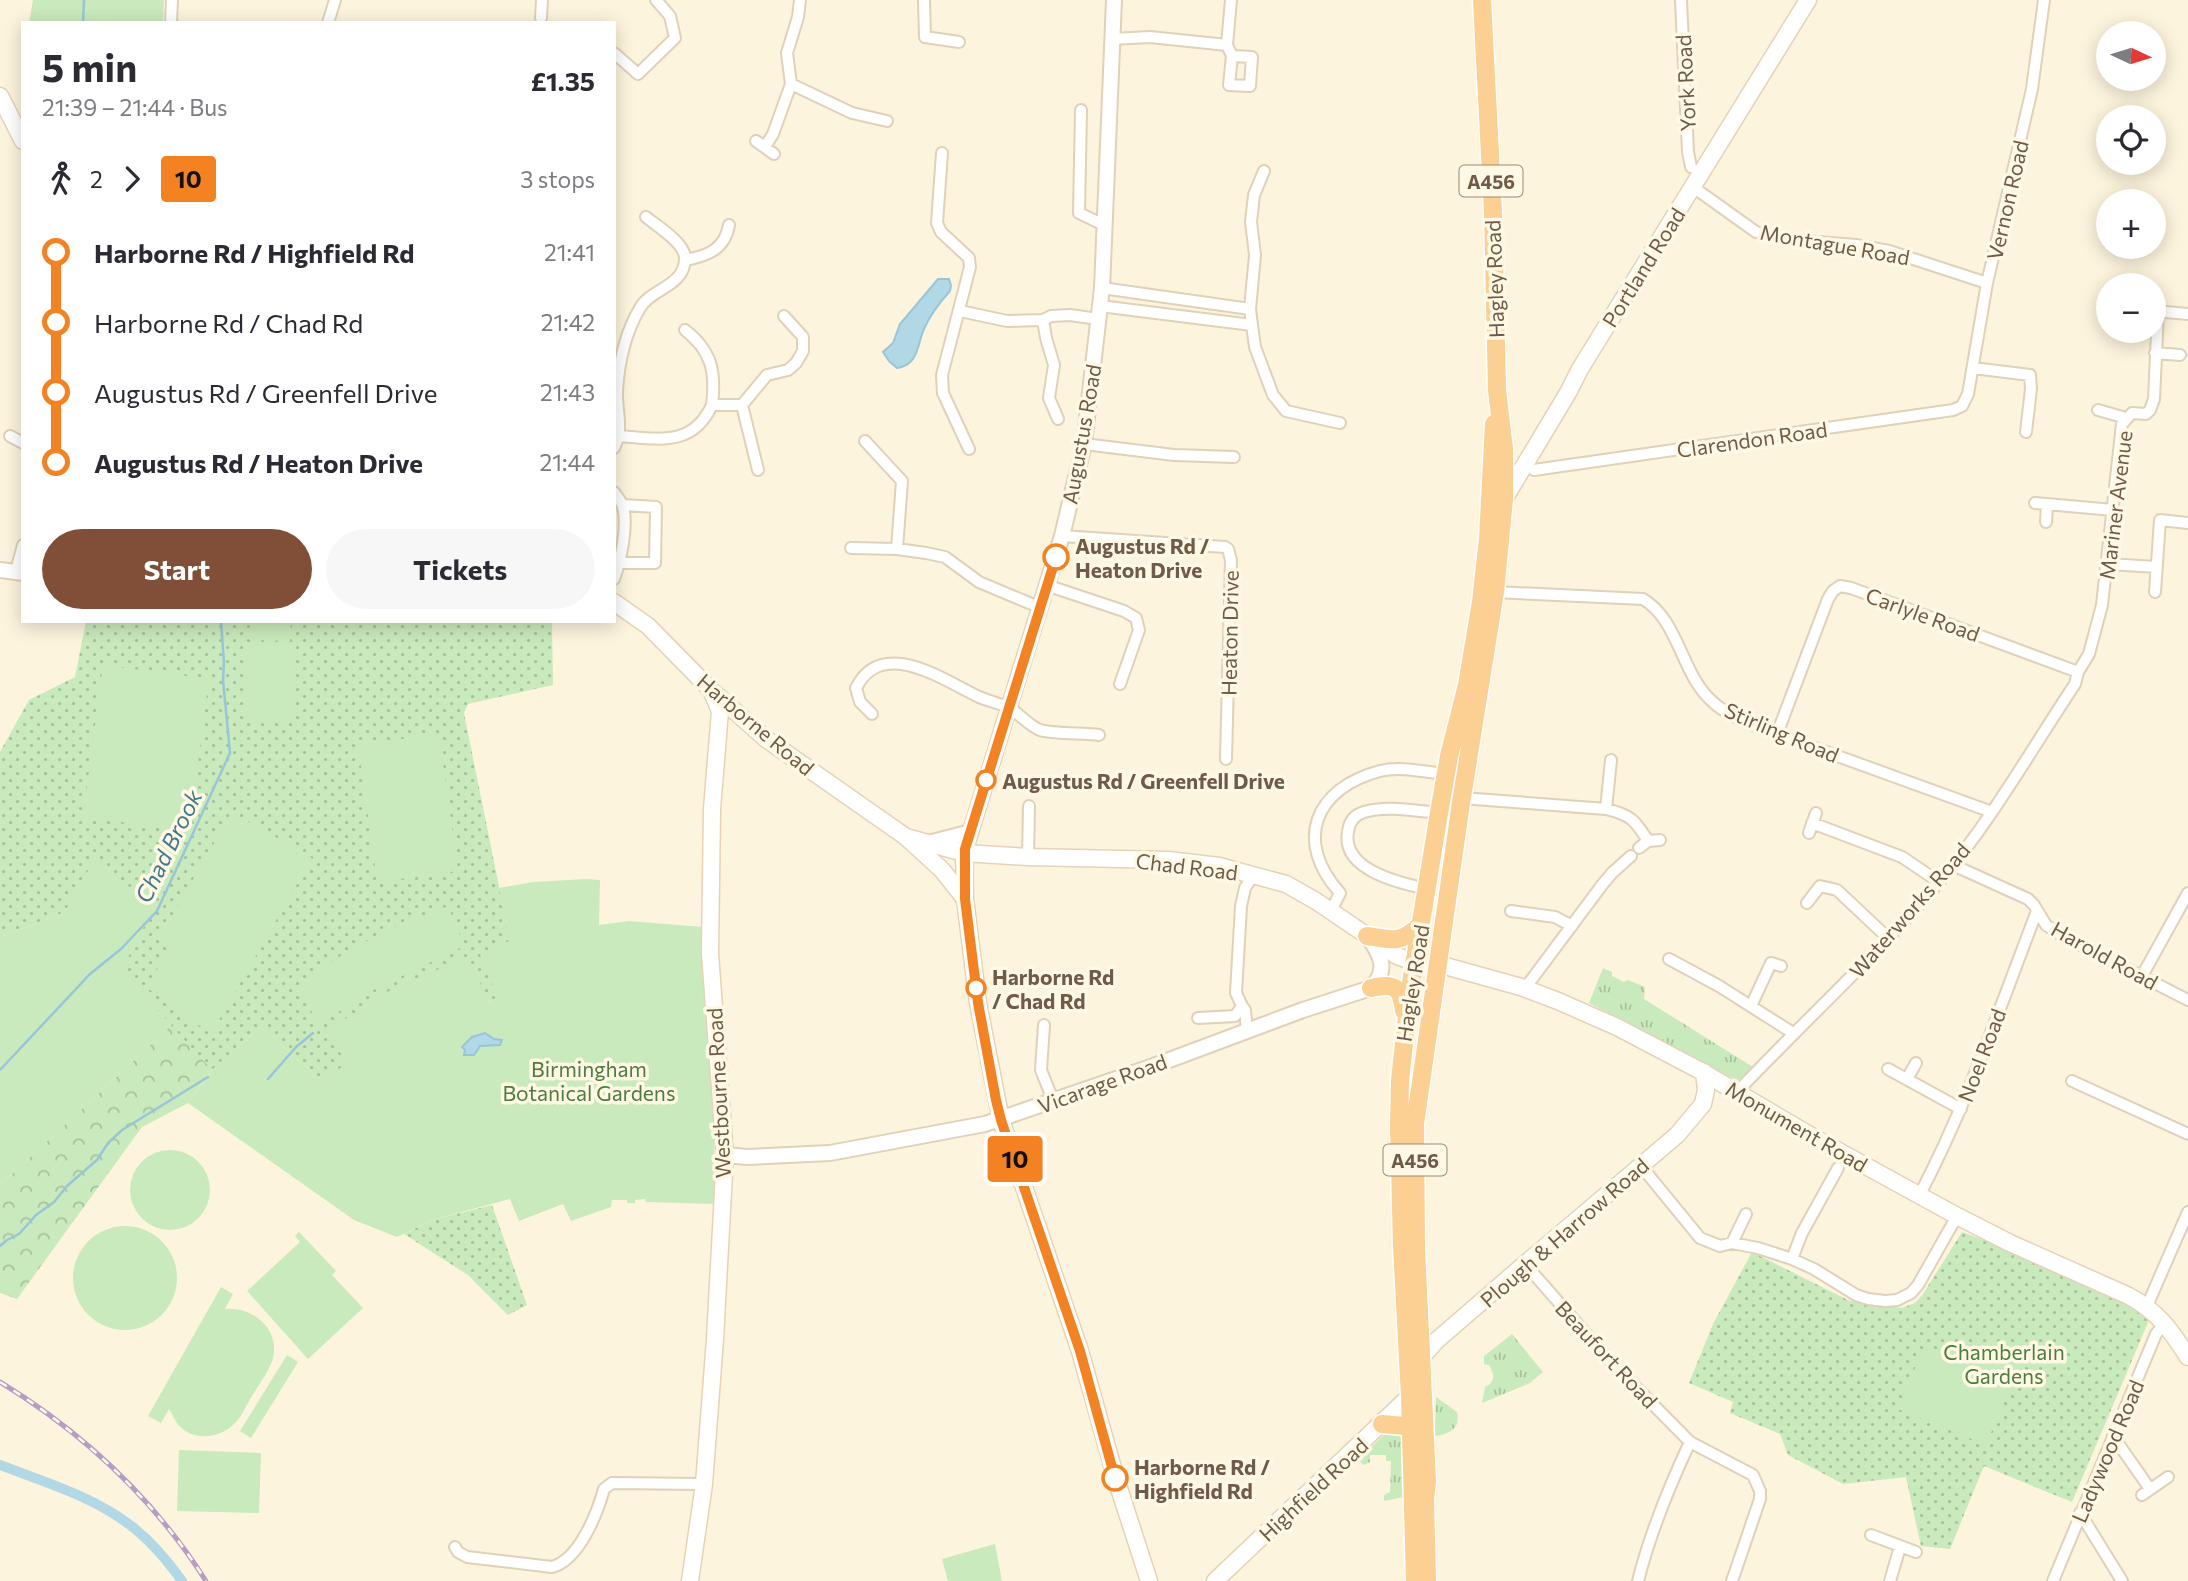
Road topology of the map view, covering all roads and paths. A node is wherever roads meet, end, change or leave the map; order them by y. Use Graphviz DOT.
graph roads {
  1 [pos="172,0"];
  2 [pos="335,0"];
  3 [pos="542,0"];
  4 [pos="656,0"];
  5 [pos="800,0"];
  6 [pos="924,0"];
  7 [pos="1114,0"];
  8 [pos="1231,0"];
  9 [pos="1482,0"];
  10 [pos="1681,0"];
  11 [pos="1808,0"];
  12 [pos="2044,0"];
  13 [pos="541,18"];
  14 [pos="171,21"];
  15 [pos="329,21"];
  16 [pos="1112,39"];
  17 [pos="959,42"];
  18 [pos="616,55"];
  19 [pos="791,84"];
  20 [pos="0,96"];
  21 [pos="1081,110"];
  22 [pos="887,121"];
  23 [pos="21,137"];
  24 [pos="765,147"];
  25 [pos="942,153"];
  26 [pos="1691,167"];
  27 [pos="1264,171"];
  28 [pos="1693,187"];
  29 [pos="646,217"];
  30 [pos="729,225"];
  31 [pos="1104,225"];
  32 [pos="685,260"];
  33 [pos="1987,283"];
  34 [pos="1102,288"];
  35 [pos="1250,309"];
  36 [pos="960,311"];
  37 [pos="2166,312"];
  38 [pos="1099,313"];
  39 [pos="2188,314"];
  40 [pos="784,316"];
  41 [pos="1044,320"];
  42 [pos="1252,325"];
  43 [pos="685,330"];
  44 [pos="2155,343"];
  45 [pos="2155,354"];
  46 [pos="2180,355"];
  47 [pos="1973,368"];
  48 [pos="1497,390"];
  49 [pos="616,391"];
  50 [pos="1966,399"];
  51 [pos="712,405"];
  52 [pos="741,405"];
  53 [pos="2098,410"];
  54 [pos="2126,418"];
  55 [pos="1058,419"];
  56 [pos="1340,423"];
  57 [pos="2026,432"];
  58 [pos="10,436"];
  59 [pos="620,436"];
  60 [pos="865,440"];
  61 [pos="21,442"];
  62 [pos="616,444"];
  63 [pos="1084,444"];
  64 [pos="969,449"];
  65 [pos="1234,457"];
  66 [pos="758,470"];
  67 [pos="1534,470"];
  68 [pos="616,495"];
  69 [pos="1504,499"];
  70 [pos="2035,503"];
  71 [pos="623,505"];
  72 [pos="2047,505"];
  73 [pos="2113,510"];
  74 [pos="2046,522"];
  75 [pos="2188,523"];
  76 [pos="1062,536"];
  77 [pos="1488,539"];
  78 [pos="851,548"];
  79 [pos="897,550"];
  80 [pos="620,563"];
  81 [pos="2108,564"];
  82 [pos="2157,568"];
  83 [pos="0,570"];
  84 [pos="19,572"];
  85 [pos="616,574"];
  86 [pos="1046,585"];
  87 [pos="1495,592"];
  88 [pos="2155,592"];
  89 [pos="616,603"];
  90 [pos="1041,608"];
  91 [pos="2078,672"];
  92 [pos="1120,684"];
  93 [pos="1010,708"];
  94 [pos="727,710"];
  95 [pos="872,714"];
  96 [pos="1777,734"];
  97 [pos="1099,735"];
  98 [pos="1226,759"];
  99 [pos="1611,760"];
  100 [pos="1446,774"];
  101 [pos="1462,800"];
  102 [pos="1030,806"];
  103 [pos="1606,809"];
  104 [pos="1992,812"];
  105 [pos="1439,813"];
  106 [pos="1812,823"];
  107 [pos="906,837"];
  108 [pos="970,846"];
  109 [pos="1028,857"];
  110 [pos="1953,865"];
  111 [pos="1254,874"];
  112 [pos="1939,882"];
  113 [pos="1427,889"];
  114 [pos="2188,893"];
  115 [pos="965,899"];
  116 [pos="1807,903"];
  117 [pos="1331,911"];
  118 [pos="1511,911"];
  119 [pos="2037,911"];
  120 [pos="1421,924"];
  121 [pos="1572,926"];
  122 [pos="1367,936"];
  123 [pos="1888,938"];
  124 [pos="1669,959"];
  125 [pos="1414,962"];
  126 [pos="1438,964"];
  127 [pos="1781,966"];
  128 [pos="2142,976"];
  129 [pos="1371,988"];
  130 [pos="1527,990"];
  131 [pos="2188,1000"];
  132 [pos="1242,1006"];
  133 [pos="1751,1006"];
  134 [pos="1198,1018"];
  135 [pos="1405,1021"];
  136 [pos="1044,1025"];
  137 [pos="1247,1031"];
  138 [pos="1793,1033"];
  139 [pos="1402,1051"];
  140 [pos="1916,1063"];
  141 [pos="1888,1069"];
  142 [pos="1704,1072"];
  143 [pos="1908,1079"];
  144 [pos="2072,1081"];
  145 [pos="1737,1092"];
  146 [pos="1052,1100"];
  147 [pos="1703,1104"];
  148 [pos="1961,1109"];
  149 [pos="1001,1120"];
  150 [pos="1407,1124"];
  151 [pos="2188,1134"];
  152 [pos="725,1155"];
  153 [pos="1641,1166"];
  154 [pos="1839,1168"];
  155 [pos="1919,1196"];
  156 [pos="2188,1212"];
  157 [pos="1746,1214"];
  158 [pos="1957,1216"];
  159 [pos="1731,1243"];
  160 [pos="1792,1259"];
  161 [pos="1525,1264"];
  162 [pos="2147,1306"];
  163 [pos="2165,1323"];
  164 [pos="2188,1357"];
  165 [pos="1416,1361"];
  166 [pos="1410,1396"];
  167 [pos="1382,1424"];
  168 [pos="1410,1429"];
  169 [pos="2113,1436"];
  170 [pos="1690,1442"];
  171 [pos="2168,1478"];
  172 [pos="704,1484"];
  173 [pos="2080,1513"];
  174 [pos="1871,1535"];
  175 [pos="455,1547"];
  176 [pos="1900,1547"];
  177 [pos="1916,1552"];
  178 [pos="690,1581"];
  179 [pos="1149,1581"];
  180 [pos="1216,1581"];
  181 [pos="1415,1581"];
  182 [pos="1427,1581"];
  183 [pos="1638,1581"];
  184 [pos="1731,1581"];
  185 [pos="1890,1581"];
  186 [pos="2053,1581"];
  187 [pos="2122,1581"];
  1 -- 14 [label="street"];
  2 -- 15 [label="street"];
  3 -- 13 [label="street"];
  4 -- 18 [label="street"];
  5 -- 19 [label="street"];
  6 -- 17 [label="street"];
  7 -- 16 [label="street, Augustus Road"];
  8 -- 16 [label="street"];
  9 -- 48 [label="highway, Hagley Road / A456"];
  10 -- 26 [label="street, York Road"];
  11 -- 28 [label="main road, Portland Road"];
  12 -- 33 [label="street, Vernon Road"];
  16 -- 31 [label="street, Augustus Road"];
  19 -- 22 [label="street"];
  19 -- 24 [label="street"];
  20 -- 23 [label="main road"];
  21 -- 31 [label="street"];
  25 -- 36 [label="street"];
  27 -- 35 [label="street"];
  28 -- 33 [label="street, Montague Road"];
  28 -- 69 [label="main road, Portland Road"];
  29 -- 32 [label="street"];
  30 -- 32 [label="street"];
  31 -- 34 [label="street, Augustus Road"];
  32 -- 49 [label="street"];
  33 -- 47 [label="street, Vernon Road"];
  34 -- 35 [label="street"];
  34 -- 38 [label="street, Augustus Road"];
  35 -- 42 [label="street"];
  36 -- 41 [label="street"];
  36 -- 64 [label="street"];
  37 -- 39 [label="street, Mariner Avenue"];
  38 -- 41 [label="street"];
  38 -- 42 [label="street"];
  38 -- 63 [label="street, Augustus Road"];
  40 -- 52 [label="street"];
  41 -- 55 [label="street"];
  42 -- 56 [label="street"];
  43 -- 51 [label="street"];
  44 -- 45 [label="street, Mariner Avenue"];
  45 -- 46 [label="street"];
  45 -- 54 [label="street, Mariner Avenue"];
  47 -- 50 [label="street, Vernon Road"];
  47 -- 57 [label="street"];
  48 -- 69 [label="highway, Hagley Road / A456"];
  48 -- 77 [label="highway, Hagley Road / A456"];
  49 -- 59 [label="street"];
  50 -- 67 [label="street, Clarendon Road"];
  51 -- 52 [label="street"];
  51 -- 59 [label="street"];
  52 -- 66 [label="street"];
  53 -- 54 [label="street"];
  54 -- 73 [label="street, Mariner Avenue"];
  58 -- 61 [label="street"];
  59 -- 62 [label="street"];
  60 -- 79 [label="street"];
  63 -- 65 [label="street"];
  63 -- 76 [label="street, Augustus Road"];
  68 -- 71 [label="street"];
  69 -- 77 [label="main road, Portland Road"];
  69 -- 87 [label="highway, Hagley Road / A456"];
  70 -- 72 [label="street"];
  71 -- 80 [label="street"];
  71 -- 80 [label="street"];
  72 -- 73 [label="street"];
  72 -- 74 [label="street"];
  73 -- 81 [label="street, Mariner Avenue"];
  75 -- 82 [label="street"];
  76 -- 86 [label="street, Augustus Road"];
  76 -- 98 [label="street, Heaton Drive"];
  77 -- 100 [label="highway, Hagley Road / A456"];
  78 -- 79 [label="street"];
  79 -- 90 [label="street"];
  80 -- 85 [label="street"];
  81 -- 82 [label="street"];
  81 -- 91 [label="street, Mariner Avenue"];
  82 -- 88 [label="street"];
  83 -- 84 [label="street"];
  86 -- 90 [label="street, Augustus Road"];
  86 -- 92 [label="street"];
  87 -- 96 [label="street, Stirling Road"];
  87 -- 101 [label="highway, Hagley Road / A456"];
  89 -- 94 [label="main road, Harborne Road"];
  90 -- 93 [label="street, Augustus Road"];
  91 -- 96 [label="street, Carlyle Road"];
  91 -- 104 [label="street, Waterworks Road"];
  93 -- 95 [label="street"];
  93 -- 97 [label="street"];
  93 -- 108 [label="street, Augustus Road"];
  94 -- 107 [label="main road, Harborne Road"];
  94 -- 152 [label="main road, Westbourne Road"];
  96 -- 104 [label="street, Stirling Road"];
  99 -- 103 [label="street"];
  100 -- 105 [label="highway, Hagley Road / A456"];
  100 -- 117 [label="street"];
  101 -- 103 [label="street"];
  101 -- 105 [label="highway"];
  101 -- 126 [label="highway, Hagley Road / A456"];
  102 -- 109 [label="street"];
  103 -- 121 [label="street"];
  104 -- 110 [label="street, Waterworks Road"];
  105 -- 113 [label="highway, Hagley Road / A456"];
  105 -- 113 [label="street"];
  106 -- 112 [label="street"];
  107 -- 108 [label="main road, Harborne Road"];
  107 -- 115 [label="main road, Harborne Road"];
  108 -- 109 [label="main road, Chad Road"];
  108 -- 115 [label="main road"];
  109 -- 111 [label="main road, Chad Road"];
  110 -- 112 [label="street, Waterworks Road"];
  110 -- 119 [label="street, Harold Road"];
  111 -- 117 [label="main road, Chad Road"];
  111 -- 132 [label="street"];
  112 -- 123 [label="street, Waterworks Road"];
  113 -- 120 [label="highway, Hagley Road / A456"];
  114 -- 128 [label="street"];
  115 -- 149 [label="main road"];
  116 -- 123 [label="street"];
  117 -- 122 [label="main road, Chad Road"];
  118 -- 121 [label="street"];
  119 -- 128 [label="street, Harold Road"];
  119 -- 148 [label="street, Noel Road"];
  120 -- 122 [label="highway"];
  120 -- 125 [label="highway, Hagley Road / A456"];
  121 -- 130 [label="street"];
  122 -- 125 [label="main road, Chad Road"];
  122 -- 129 [label="street"];
  123 -- 138 [label="street, Waterworks Road"];
  124 -- 133 [label="street"];
  125 -- 126 [label="main road, Monument Road"];
  125 -- 135 [label="highway, Hagley Road / A456"];
  126 -- 130 [label="main road, Monument Road"];
  126 -- 139 [label="highway"];
  126 -- 150 [label="highway, Hagley Road / A456"];
  127 -- 133 [label="street"];
  128 -- 131 [label="street, Harold Road"];
  129 -- 135 [label="highway"];
  129 -- 137 [label="street, Vicarage Road"];
  130 -- 142 [label="main road, Monument Road"];
  132 -- 134 [label="street"];
  132 -- 137 [label="street"];
  133 -- 138 [label="street"];
  135 -- 139 [label="highway, Hagley Road / A456"];
  136 -- 146 [label="street"];
  137 -- 146 [label="street, Vicarage Road"];
  138 -- 145 [label="street, Waterworks Road"];
  139 -- 150 [label="highway, Hagley Road / A456"];
  140 -- 143 [label="street"];
  141 -- 143 [label="street"];
  142 -- 145 [label="main road, Monument Road"];
  142 -- 147 [label="main road"];
  143 -- 148 [label="street"];
  144 -- 151 [label="street"];
  145 -- 147 [label="main road, Plough & Harrow Road"];
  145 -- 155 [label="main road, Monument Road"];
  146 -- 149 [label="street, Vicarage Road"];
  147 -- 153 [label="main road, Plough & Harrow Road"];
  148 -- 155 [label="street, Noel Road"];
  149 -- 152 [label="street, Vicarage Road"];
  149 -- 179 [label="main road"];
  150 -- 165 [label="highway, Hagley Road / A456"];
  152 -- 172 [label="main road, Westbourne Road"];
  153 -- 159 [label="street"];
  153 -- 161 [label="main road, Plough & Harrow Road"];
  154 -- 160 [label="street"];
  155 -- 158 [label="main road, Monument Road"];
  156 -- 162 [label="street"];
  157 -- 159 [label="street"];
  158 -- 160 [label="street"];
  158 -- 162 [label="main road, Monument Road"];
  159 -- 160 [label="street"];
  161 -- 165 [label="main road, Plough & Harrow Road"];
  161 -- 170 [label="street, Beaufort Road"];
  162 -- 163 [label="main road, Monument Road"];
  163 -- 164 [label="main road, Monument Road"];
  163 -- 169 [label="street, Ladywood Road"];
  165 -- 166 [label="highway, Hagley Road / A456"];
  165 -- 182 [label="highway, Hagley Road / A456"];
  166 -- 167 [label="main road, Highfield Road"];
  166 -- 168 [label="highway, Hagley Road / A456"];
  167 -- 168 [label="highway"];
  167 -- 180 [label="main road, Highfield Road"];
  168 -- 181 [label="highway, Hagley Road / A456"];
  169 -- 171 [label="street"];
  169 -- 173 [label="street, Ladywood Road"];
  170 -- 183 [label="street"];
  170 -- 184 [label="street, Beaufort Road"];
  172 -- 175 [label="street"];
  172 -- 178 [label="main road, Westbourne Road"];
  173 -- 186 [label="street, Ladywood Road"];
  173 -- 187 [label="street"];
  174 -- 176 [label="street"];
  176 -- 177 [label="street"];
  176 -- 185 [label="street"];
}
